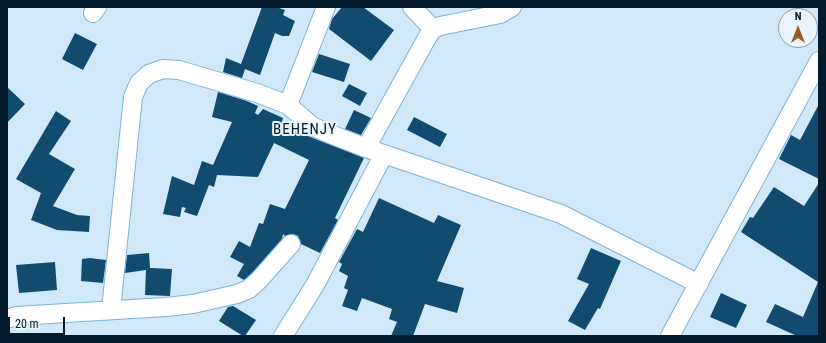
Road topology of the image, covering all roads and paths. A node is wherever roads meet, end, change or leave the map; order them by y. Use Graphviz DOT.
graph roads {
  1 [pos="326,7"];
  2 [pos="412,7"];
  3 [pos="512,7"];
  4 [pos="433,29"];
  5 [pos="819,61"];
  6 [pos="288,105"];
  7 [pos="366,148"];
  8 [pos="384,154"];
  9 [pos="290,244"];
  10 [pos="699,284"];
  11 [pos="111,310"];
  12 [pos="7,319"];
  13 [pos="283,336"];
  14 [pos="670,336"];
  1 -- 6 [label="street"];
  2 -- 4 [label="street"];
  3 -- 4 [label="street"];
  4 -- 7 [label="street"];
  5 -- 10 [label="street"];
  6 -- 7 [label="street"];
  6 -- 11 [label="street"];
  7 -- 8 [label="street"];
  8 -- 10 [label="street"];
  8 -- 13 [label="street"];
  9 -- 11 [label="street"];
  10 -- 14 [label="street"];
  11 -- 12 [label="street"];
}
